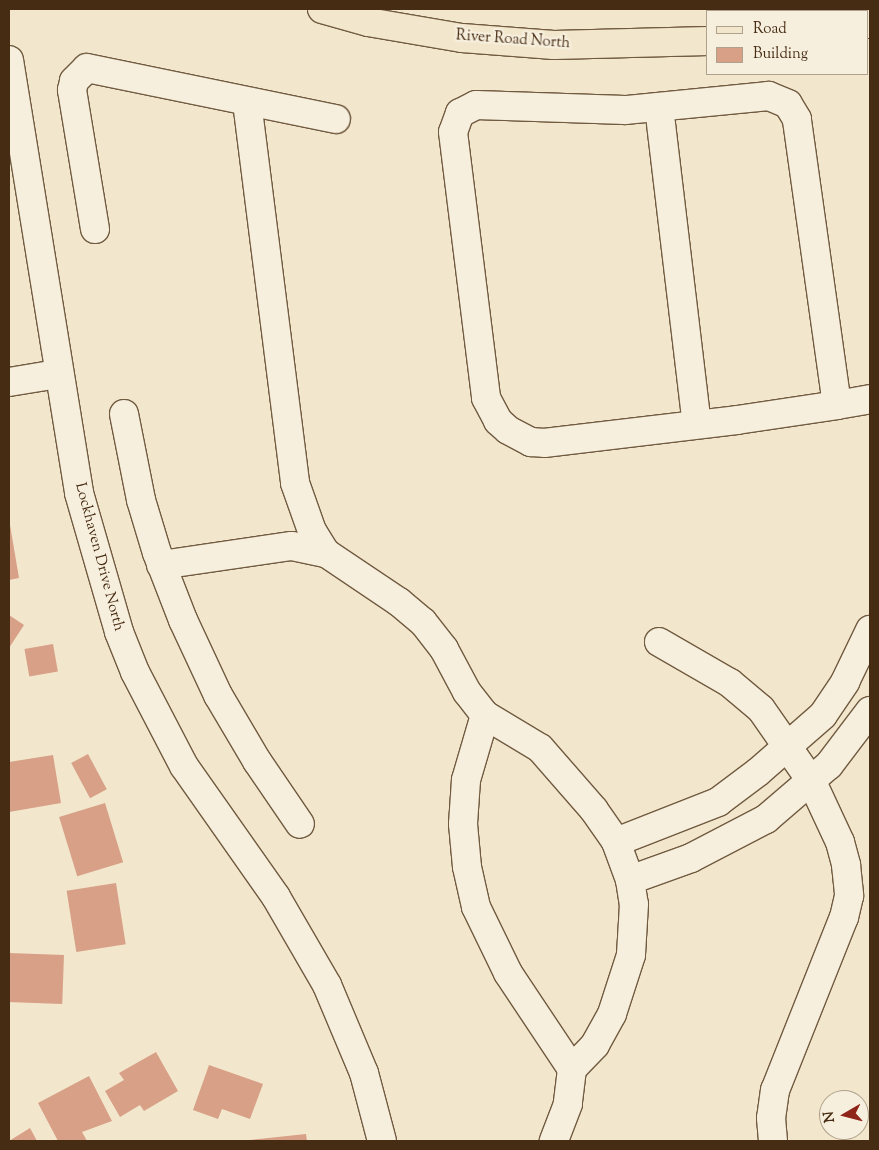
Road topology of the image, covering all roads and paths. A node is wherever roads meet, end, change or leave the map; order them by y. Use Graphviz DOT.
graph roads {
  1 [pos="322,9"];
  2 [pos="706,41"];
  3 [pos="9,60"];
  4 [pos="247,102"];
  5 [pos="659,107"];
  6 [pos="336,119"];
  7 [pos="95,229"];
  8 [pos="58,374"];
  9 [pos="9,382"];
  10 [pos="870,399"];
  11 [pos="837,405"];
  12 [pos="124,414"];
  13 [pos="697,424"];
  14 [pos="326,553"];
  15 [pos="161,565"];
  16 [pos="870,630"];
  17 [pos="659,642"];
  18 [pos="870,711"];
  19 [pos="485,715"];
  20 [pos="787,746"];
  21 [pos="812,782"];
  22 [pos="300,824"];
  23 [pos="616,842"];
  24 [pos="630,880"];
  25 [pos="572,1069"];
  26 [pos="382,1141"];
  27 [pos="554,1141"];
  28 [pos="773,1141"];
  1 -- 2 [label="main road, River Road North"];
  3 -- 8 [label="street, Lockhaven Drive North"];
  4 -- 6 [label="street"];
  4 -- 7 [label="street"];
  4 -- 14 [label="street"];
  5 -- 11 [label="street"];
  5 -- 13 [label="street"];
  5 -- 13 [label="street"];
  8 -- 9 [label="street"];
  8 -- 26 [label="street, Lockhaven Drive North"];
  10 -- 11 [label="street"];
  11 -- 13 [label="street"];
  12 -- 15 [label="street"];
  14 -- 15 [label="street"];
  14 -- 19 [label="street"];
  15 -- 22 [label="street"];
  16 -- 20 [label="street"];
  17 -- 20 [label="street"];
  18 -- 21 [label="street"];
  19 -- 23 [label="street"];
  19 -- 25 [label="street"];
  20 -- 21 [label="street"];
  20 -- 23 [label="street"];
  21 -- 24 [label="street"];
  21 -- 28 [label="street"];
  23 -- 24 [label="street"];
  24 -- 25 [label="street"];
  25 -- 27 [label="street"];
}
